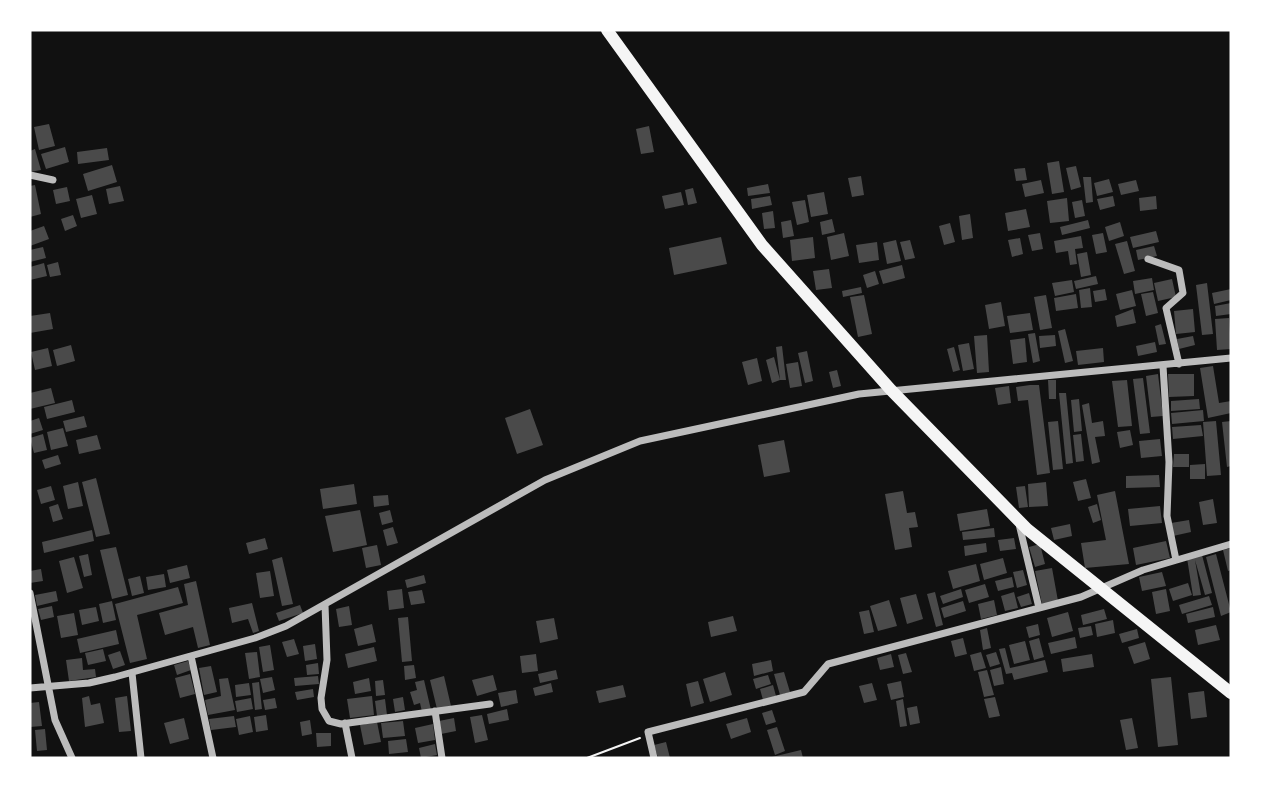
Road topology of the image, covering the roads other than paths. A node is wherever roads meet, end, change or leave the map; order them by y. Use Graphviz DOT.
graph roads {
  1 [pos="607,30"];
  2 [pos="30,175"];
  3 [pos="53,180"];
  4 [pos="1147,259"];
  5 [pos="1231,358"];
  6 [pos="1179,364"];
  7 [pos="1163,366"];
  8 [pos="891,390"];
  9 [pos="1018,519"];
  10 [pos="1231,544"];
  11 [pos="1176,560"];
  12 [pos="1098,589"];
  13 [pos="30,593"];
  14 [pos="325,605"];
  15 [pos="1039,608"];
  16 [pos="191,656"];
  17 [pos="132,673"];
  18 [pos="47,687"];
  19 [pos="30,688"];
  20 [pos="1231,693"];
  21 [pos="490,704"];
  22 [pos="435,711"];
  23 [pos="345,723"];
  24 [pos="72,758"];
  25 [pos="141,758"];
  26 [pos="212,758"];
  27 [pos="352,758"];
  28 [pos="442,758"];
  29 [pos="654,758"];
  1 -- 8 [label="highway"];
  2 -- 3 [label="street"];
  4 -- 6 [label="street"];
  5 -- 6 [label="street"];
  6 -- 7 [label="street"];
  7 -- 8 [label="street"];
  7 -- 11 [label="street"];
  8 -- 9 [label="highway"];
  8 -- 14 [label="street"];
  9 -- 12 [label="highway"];
  9 -- 15 [label="street"];
  10 -- 11 [label="street"];
  11 -- 12 [label="street"];
  12 -- 15 [label="street"];
  12 -- 20 [label="highway"];
  13 -- 18 [label="street"];
  14 -- 16 [label="street"];
  14 -- 23 [label="street"];
  15 -- 29 [label="street"];
  16 -- 17 [label="street"];
  16 -- 26 [label="street"];
  17 -- 18 [label="street"];
  17 -- 25 [label="street"];
  18 -- 19 [label="street"];
  18 -- 24 [label="street"];
  21 -- 22 [label="street"];
  22 -- 23 [label="street"];
  22 -- 28 [label="street"];
  23 -- 27 [label="street"];
}
